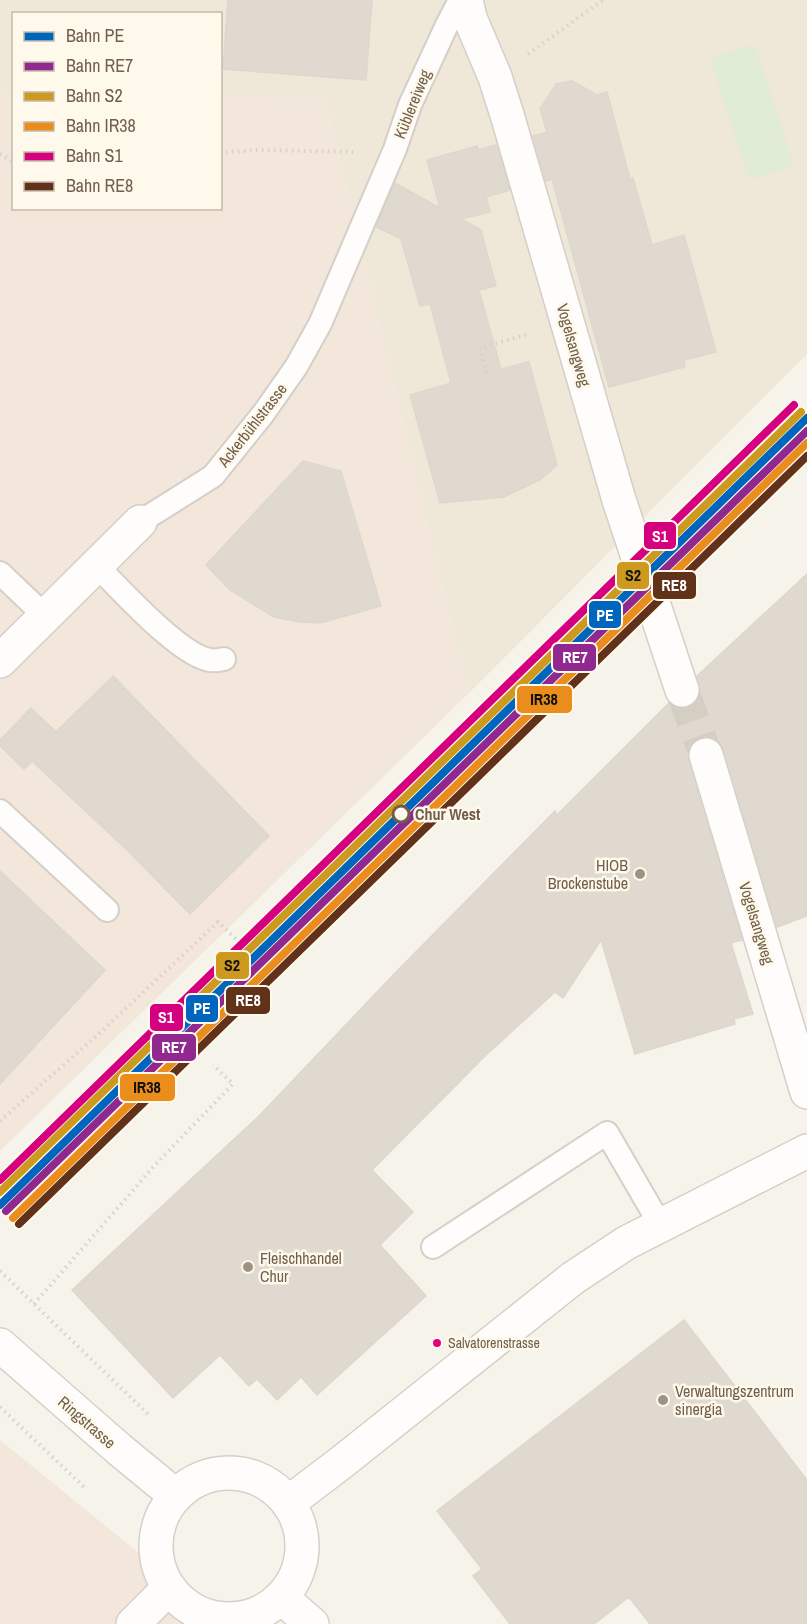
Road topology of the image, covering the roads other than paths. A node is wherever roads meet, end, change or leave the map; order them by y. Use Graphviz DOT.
graph roads {
  1 [pos="460,0"];
  2 [pos="466,0"];
  3 [pos="394,148"];
  4 [pos="140,522"];
  5 [pos="96,565"];
  6 [pos="0,573"];
  7 [pos="45,616"];
  8 [pos="224,659"];
  9 [pos="0,661"];
  10 [pos="682,690"];
  11 [pos="706,755"];
  12 [pos="0,811"];
  13 [pos="106,910"];
  14 [pos="807,1092"];
  15 [pos="807,1151"];
  16 [pos="661,1226"];
  17 [pos="433,1247"];
  18 [pos="0,1345"];
  19 [pos="176,1496"];
  20 [pos="288,1503"];
  21 [pos="169,1588"];
  22 [pos="282,1598"];
  23 [pos="134,1624"];
  24 [pos="312,1624"];
  1 -- 3 [label="lane, Küblereiweg"];
  2 -- 10 [label="street, Vogelsangweg"];
  3 -- 4 [label="lane, Ackerbühlstrasse"];
  4 -- 5 [label="street, Ackerbühlstrasse"];
  5 -- 7 [label="street, Ackerbühlstrasse"];
  5 -- 8 [label="lane"];
  6 -- 7 [label="lane"];
  7 -- 9 [label="street, Ackerbühlstrasse"];
  11 -- 14 [label="street, Vogelsangweg"];
  12 -- 13 [label="lane"];
  15 -- 16 [label="street"];
  16 -- 17 [label="lane"];
  16 -- 20 [label="street"];
  18 -- 19 [label="street, Ringstrasse"];
  19 -- 20 [label="street"];
  19 -- 21 [label="street"];
  20 -- 22 [label="street"];
  21 -- 22 [label="street"];
  21 -- 23 [label="street"];
  22 -- 24 [label="street"];
}
